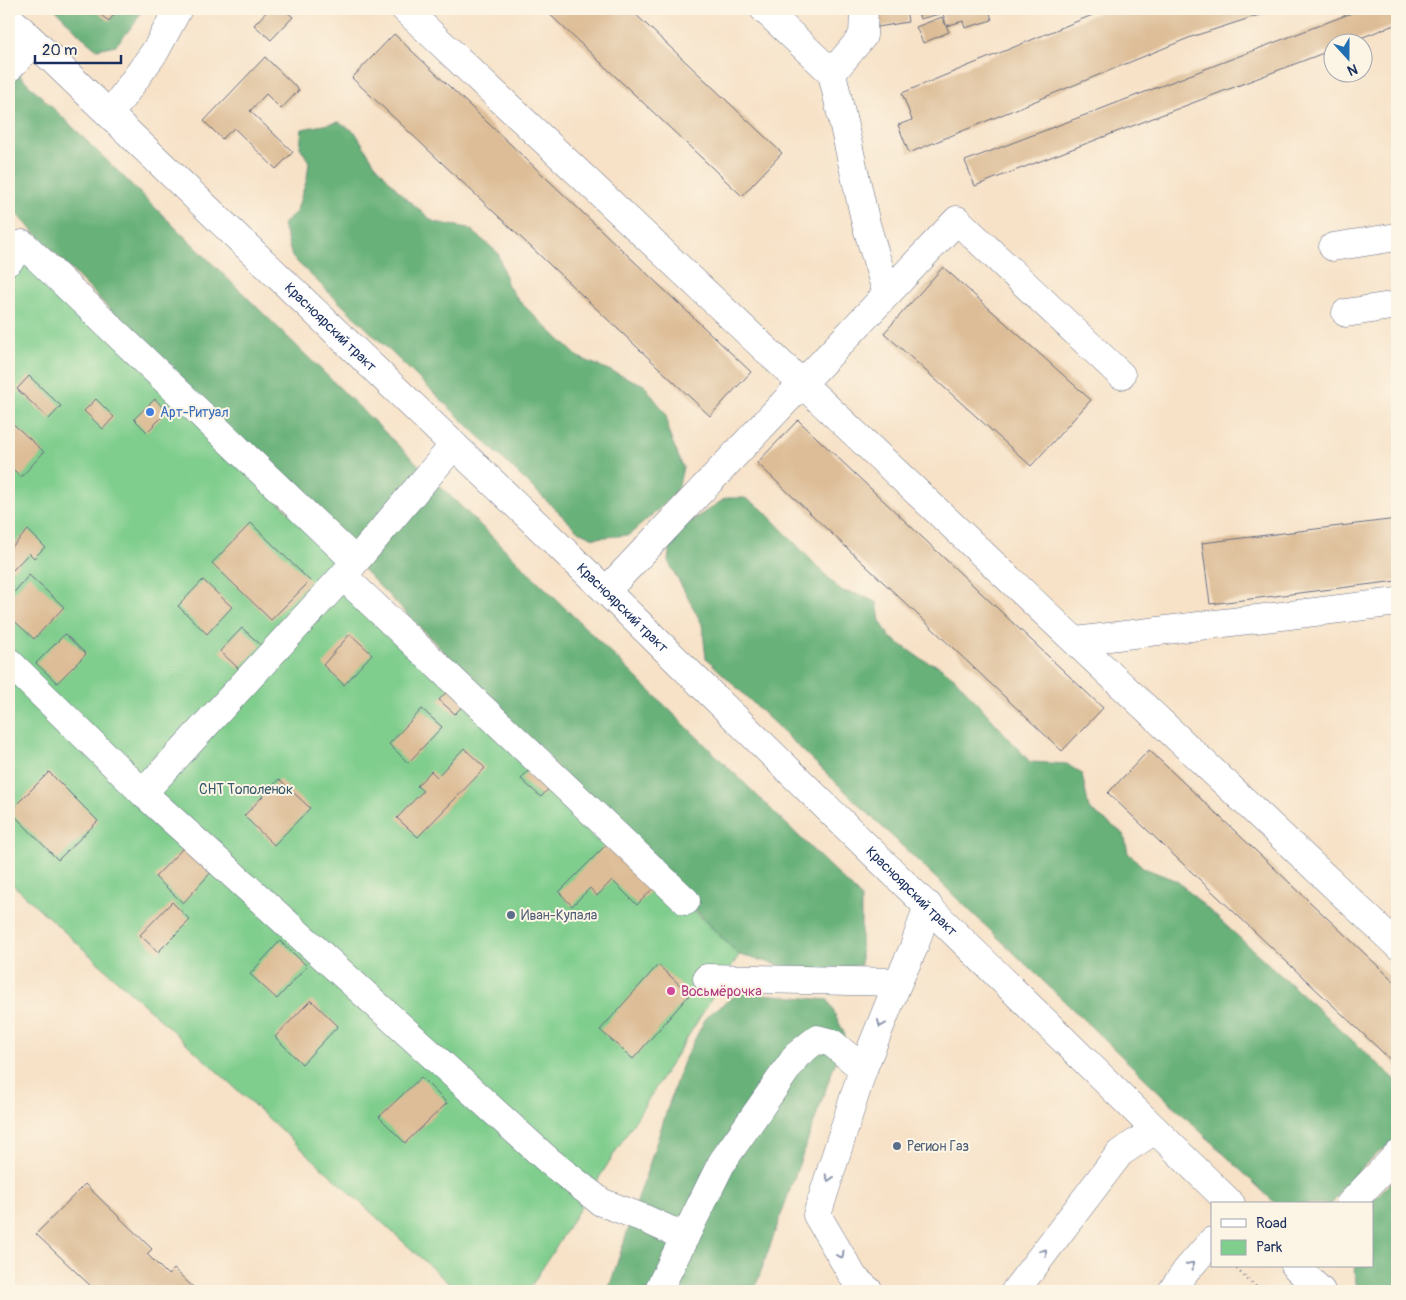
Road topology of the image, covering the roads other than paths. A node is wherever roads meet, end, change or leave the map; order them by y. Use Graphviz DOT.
graph roads {
  1 [pos="178,9"];
  2 [pos="405,9"];
  3 [pos="764,9"];
  4 [pos="864,9"];
  5 [pos="9,18"];
  6 [pos="34,42"];
  7 [pos="9,68"];
  8 [pos="832,73"];
  9 [pos="110,114"];
  10 [pos="1397,237"];
  11 [pos="1333,247"];
  12 [pos="9,261"];
  13 [pos="887,294"];
  14 [pos="1397,305"];
  15 [pos="1346,313"];
  16 [pos="1121,375"];
  17 [pos="802,383"];
  18 [pos="454,446"];
  19 [pos="349,568"];
  20 [pos="606,591"];
  21 [pos="1397,602"];
  22 [pos="1076,641"];
  23 [pos="9,662"];
  24 [pos="143,793"];
  25 [pos="686,900"];
  26 [pos="928,905"];
  27 [pos="1393,937"];
  28 [pos="707,978"];
  29 [pos="898,982"];
  30 [pos="862,1069"];
  31 [pos="1155,1130"];
  32 [pos="1397,1155"];
  33 [pos="1230,1202"];
  34 [pos="1352,1202"];
  35 [pos="685,1237"];
  36 [pos="1211,1242"];
  37 [pos="1297,1268"];
  38 [pos="658,1291"];
  39 [pos="869,1291"];
  40 [pos="1015,1291"];
  41 [pos="1172,1291"];
  42 [pos="1321,1291"];
  1 -- 9 [label="main road"];
  2 -- 17 [label="main road"];
  3 -- 8 [label="main road"];
  4 -- 8 [label="main road"];
  5 -- 6 [label="main road, Красноярский тракт"];
  6 -- 7 [label="main road"];
  6 -- 9 [label="main road, Красноярский тракт"];
  8 -- 13 [label="main road"];
  9 -- 18 [label="main road, Красноярский тракт"];
  10 -- 11 [label="main road"];
  12 -- 19 [label="main road"];
  13 -- 16 [label="main road"];
  13 -- 17 [label="main road"];
  14 -- 15 [label="main road"];
  17 -- 20 [label="main road"];
  17 -- 22 [label="main road"];
  18 -- 19 [label="main road"];
  18 -- 20 [label="main road, Красноярский тракт"];
  19 -- 24 [label="main road"];
  19 -- 25 [label="main road"];
  20 -- 26 [label="main road, Красноярский тракт"];
  21 -- 22 [label="main road"];
  22 -- 27 [label="main road"];
  23 -- 24 [label="main road"];
  24 -- 35 [label="main road"];
  26 -- 29 [label="main road"];
  26 -- 31 [label="main road, Красноярский тракт"];
  28 -- 29 [label="main road"];
  29 -- 30 [label="main road, one-way"];
  30 -- 35 [label="main road"];
  30 -- 39 [label="main road, one-way"];
  31 -- 33 [label="main road, Красноярский тракт"];
  40 -- 31 [label="main road, one-way"];
  32 -- 34 [label="main road"];
  35 -- 38 [label="main road"];
  41 -- 36 [label="main road, one-way"];
  37 -- 42 [label="main road"];
}
